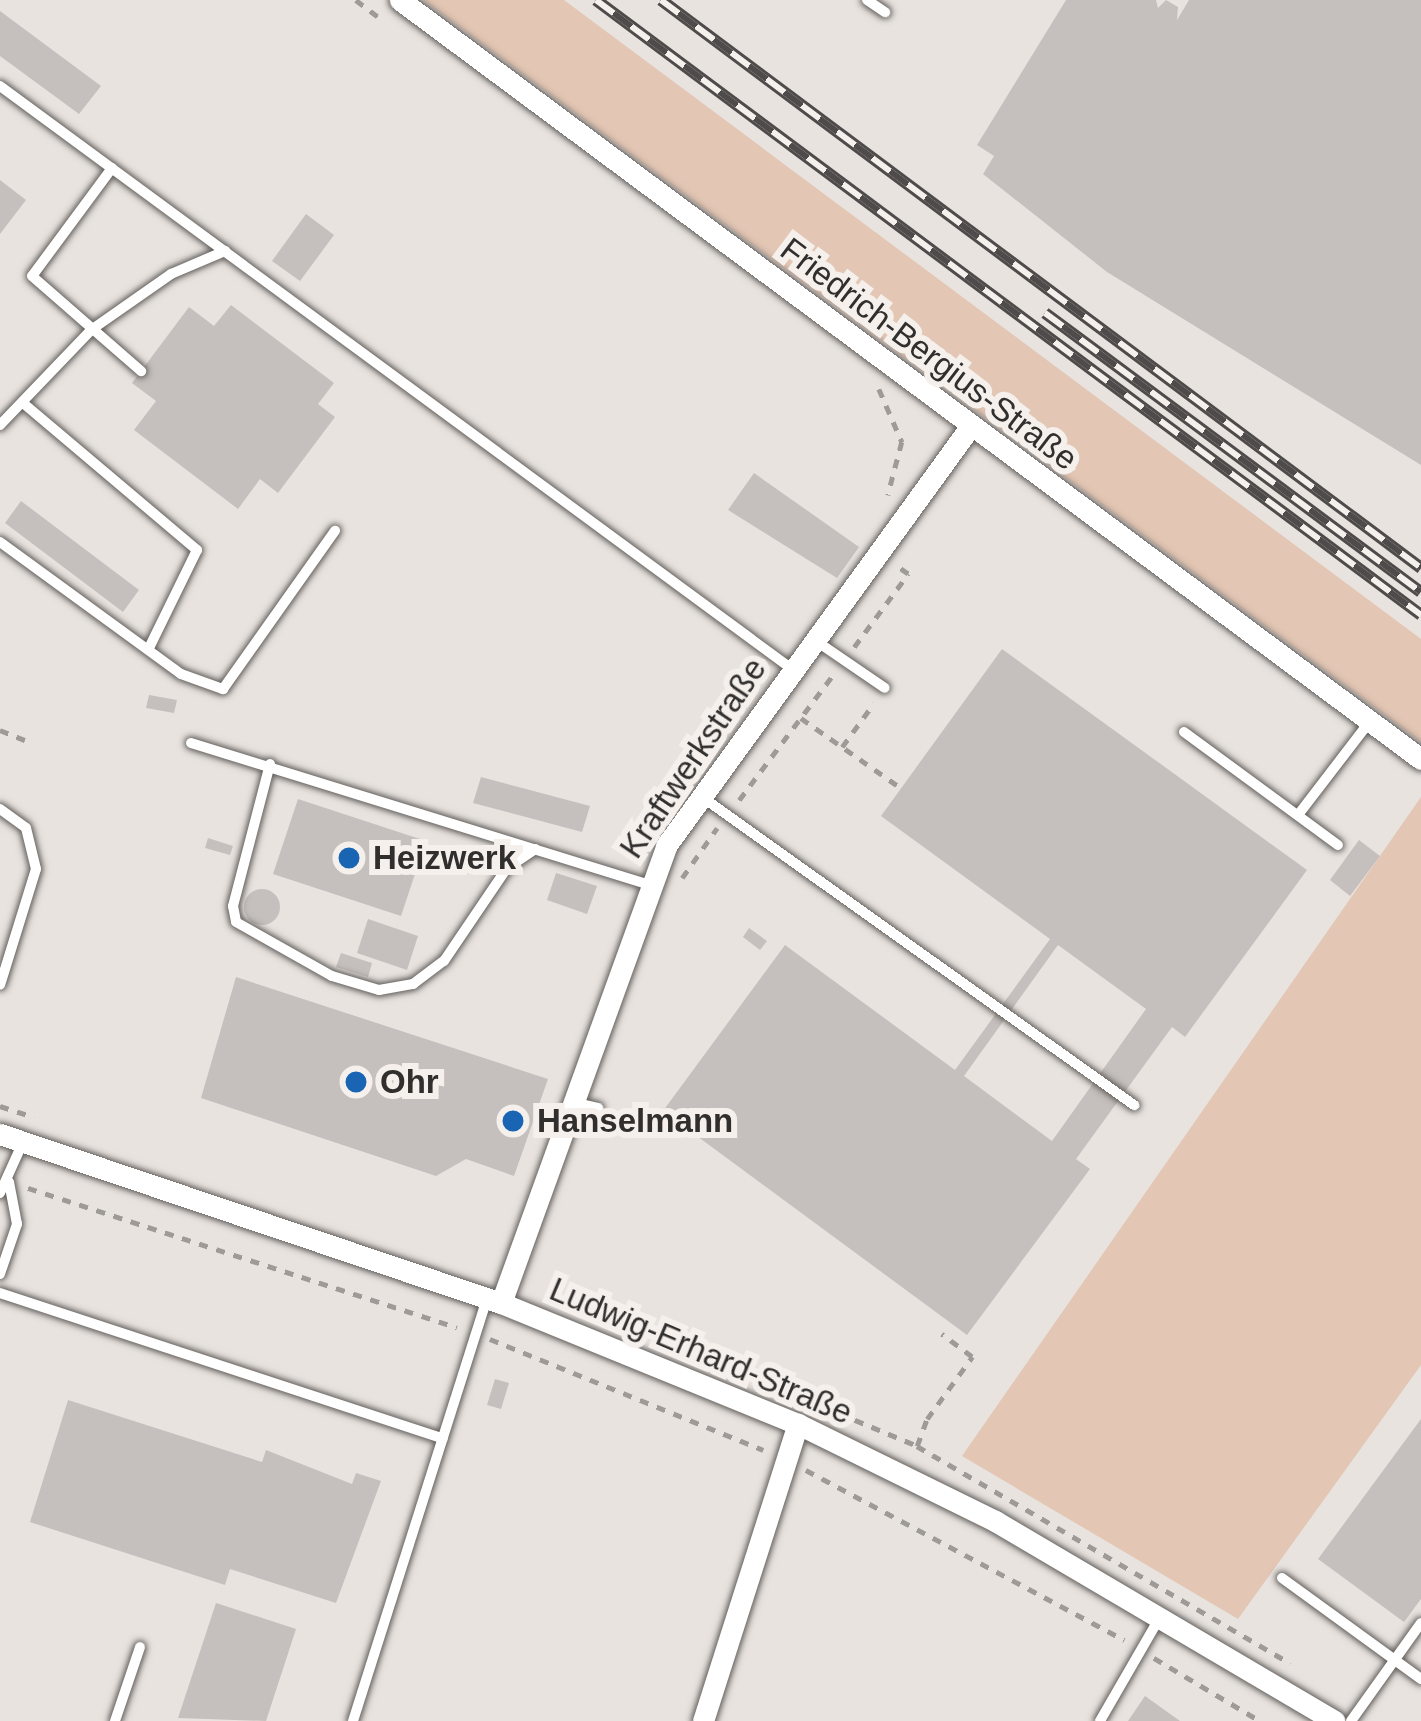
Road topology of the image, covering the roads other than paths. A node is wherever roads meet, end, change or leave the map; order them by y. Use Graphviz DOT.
graph roads {
  1 [pos="400,0"];
  2 [pos="867,0"];
  3 [pos="885,12"];
  4 [pos="0,86"];
  5 [pos="112,168"];
  6 [pos="225,251"];
  7 [pos="91,330"];
  8 [pos="141,371"];
  9 [pos="23,403"];
  10 [pos="0,425"];
  11 [pos="970,427"];
  12 [pos="335,531"];
  13 [pos="0,542"];
  14 [pos="813,639"];
  15 [pos="148,650"];
  16 [pos="792,669"];
  17 [pos="885,688"];
  18 [pos="1370,722"];
  19 [pos="1184,732"];
  20 [pos="191,742"];
  21 [pos="1421,759"];
  22 [pos="271,764"];
  23 [pos="699,795"];
  24 [pos="0,809"];
  25 [pos="1298,815"];
  26 [pos="1338,845"];
  27 [pos="535,849"];
  28 [pos="647,884"];
  29 [pos="0,985"];
  30 [pos="569,1101"];
  31 [pos="1134,1105"];
  32 [pos="598,1108"];
  33 [pos="0,1134"];
  34 [pos="22,1142"];
  35 [pos="9,1182"];
  36 [pos="0,1192"];
  37 [pos="0,1274"];
  38 [pos="0,1293"];
  39 [pos="494,1300"];
  40 [pos="798,1424"];
  41 [pos="443,1438"];
  42 [pos="1282,1578"];
  43 [pos="1162,1614"];
  44 [pos="1421,1623"];
  45 [pos="140,1647"];
  46 [pos="1394,1659"];
  47 [pos="1421,1679"];
  48 [pos="1307,1713"];
  49 [pos="115,1721"];
  50 [pos="353,1721"];
  51 [pos="703,1721"];
  52 [pos="1100,1721"];
  53 [pos="1335,1721"];
  54 [pos="1351,1721"];
  1 -- 11 [label="street, Friedrich-Bergius-Straße"];
  2 -- 3 [label="lane"];
  4 -- 5 [label="lane"];
  5 -- 6 [label="lane"];
  5 -- 7 [label="lane"];
  6 -- 7 [label="lane"];
  6 -- 16 [label="lane"];
  7 -- 8 [label="lane"];
  7 -- 9 [label="lane"];
  9 -- 10 [label="lane"];
  9 -- 15 [label="lane"];
  11 -- 14 [label="street, Kraftwerkstraße"];
  11 -- 18 [label="street, Friedrich-Bergius-Straße"];
  12 -- 15 [label="lane"];
  13 -- 15 [label="lane"];
  14 -- 16 [label="street, Kraftwerkstraße"];
  14 -- 17 [label="lane"];
  16 -- 23 [label="street, Kraftwerkstraße"];
  18 -- 21 [label="street, Friedrich-Bergius-Straße"];
  18 -- 25 [label="lane"];
  19 -- 25 [label="lane"];
  20 -- 22 [label="lane"];
  22 -- 27 [label="lane"];
  22 -- 27 [label="lane"];
  23 -- 28 [label="street, Kraftwerkstraße"];
  23 -- 31 [label="lane"];
  24 -- 29 [label="lane"];
  25 -- 26 [label="lane"];
  27 -- 28 [label="lane"];
  28 -- 30 [label="street, Kraftwerkstraße"];
  30 -- 32 [label="lane"];
  30 -- 39 [label="street, Kraftwerkstraße"];
  33 -- 34 [label="street, Ludwig-Erhard-Straße"];
  34 -- 35 [label="lane"];
  34 -- 39 [label="street, Ludwig-Erhard-Straße"];
  35 -- 36 [label="lane"];
  35 -- 37 [label="lane"];
  38 -- 41 [label="lane"];
  39 -- 40 [label="street, Ludwig-Erhard-Straße"];
  39 -- 41 [label="lane"];
  40 -- 43 [label="street, Ludwig-Erhard-Straße"];
  40 -- 51 [label="street"];
  41 -- 50 [label="lane"];
  42 -- 46 [label="lane"];
  43 -- 48 [label="street, Ludwig-Erhard-Straße"];
  43 -- 52 [label="lane"];
  44 -- 46 [label="lane"];
  45 -- 49 [label="lane"];
  46 -- 47 [label="lane"];
  46 -- 54 [label="lane"];
  48 -- 53 [label="street, Ludwig-Erhard-Straße"];
}
